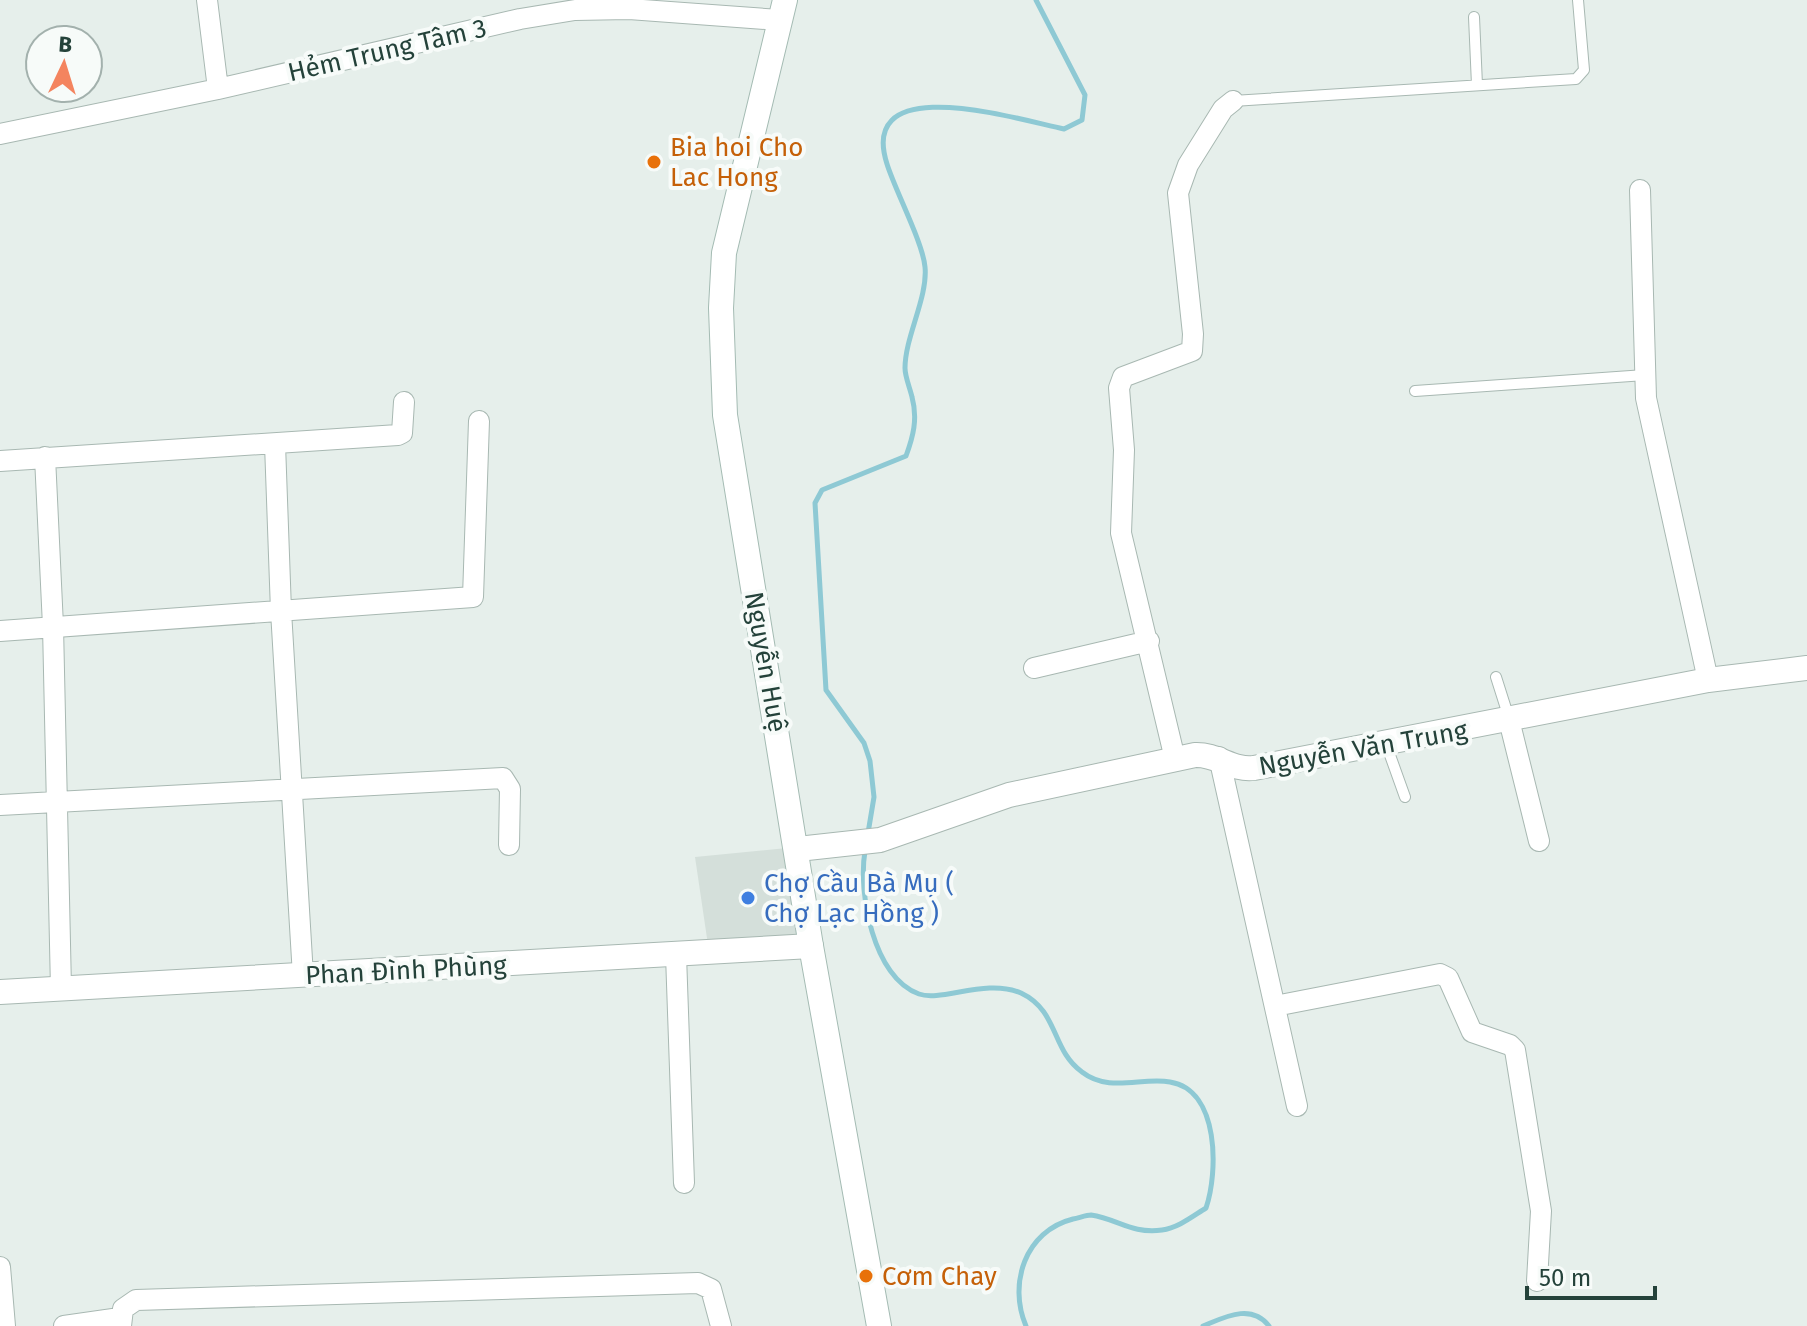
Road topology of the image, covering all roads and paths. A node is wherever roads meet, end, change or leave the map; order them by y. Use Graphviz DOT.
graph roads {
  1 [pos="207,0"];
  2 [pos="1578,0"];
  3 [pos="589,5"];
  4 [pos="782,10"];
  5 [pos="1474,17"];
  6 [pos="1477,85"];
  7 [pos="218,89"];
  8 [pos="1233,101"];
  9 [pos="0,134"];
  10 [pos="1640,190"];
  11 [pos="1645,375"];
  12 [pos="1415,391"];
  13 [pos="404,402"];
  14 [pos="479,421"];
  15 [pos="275,444"];
  16 [pos="45,457"];
  17 [pos="0,461"];
  18 [pos="281,611"];
  19 [pos="53,626"];
  20 [pos="0,631"];
  21 [pos="1149,641"];
  22 [pos="1034,668"];
  23 [pos="1807,668"];
  24 [pos="1496,677"];
  25 [pos="1708,680"];
  26 [pos="1509,720"];
  27 [pos="1385,743"];
  28 [pos="1219,757"];
  29 [pos="1175,759"];
  30 [pos="293,789"];
  31 [pos="1405,797"];
  32 [pos="55,800"];
  33 [pos="0,805"];
  34 [pos="1539,841"];
  35 [pos="509,845"];
  36 [pos="798,849"];
  37 [pos="811,946"];
  38 [pos="676,955"];
  39 [pos="303,976"];
  40 [pos="61,989"];
  41 [pos="0,992"];
  42 [pos="1275,1006"];
  43 [pos="1297,1106"];
  44 [pos="684,1183"];
  45 [pos="0,1267"];
  46 [pos="1537,1281"];
  47 [pos="121,1322"];
  48 [pos="5,1326"];
  49 [pos="64,1326"];
  50 [pos="721,1326"];
  51 [pos="879,1326"];
  1 -- 7 [label="street"];
  2 -- 6 [label="lane"];
  3 -- 4 [label="street, Hẻm Trung Tâm 3"];
  3 -- 7 [label="street, Hẻm Trung Tâm 3"];
  4 -- 36 [label="street, Nguyễn Huệ"];
  5 -- 6 [label="lane"];
  6 -- 8 [label="lane"];
  7 -- 9 [label="street, Hẻm Trung Tâm 3"];
  8 -- 21 [label="street"];
  10 -- 11 [label="street"];
  11 -- 12 [label="lane"];
  11 -- 25 [label="street"];
  13 -- 15 [label="street"];
  14 -- 18 [label="street"];
  15 -- 16 [label="street"];
  15 -- 18 [label="street"];
  16 -- 17 [label="street"];
  16 -- 19 [label="street"];
  18 -- 19 [label="street"];
  18 -- 30 [label="street"];
  19 -- 20 [label="street"];
  19 -- 32 [label="street"];
  21 -- 22 [label="street"];
  21 -- 29 [label="street"];
  23 -- 25 [label="street, Nguyễn Văn Trung"];
  24 -- 26 [label="lane"];
  25 -- 26 [label="street, Nguyễn Văn Trung"];
  26 -- 27 [label="street, Nguyễn Văn Trung"];
  26 -- 34 [label="street"];
  27 -- 28 [label="street, Nguyễn Văn Trung"];
  27 -- 31 [label="lane"];
  28 -- 29 [label="street, Nguyễn Văn Trung"];
  28 -- 42 [label="street"];
  29 -- 36 [label="street, Nguyễn Văn Trung"];
  30 -- 32 [label="street"];
  30 -- 35 [label="street"];
  30 -- 39 [label="street"];
  32 -- 33 [label="street"];
  32 -- 40 [label="street"];
  36 -- 37 [label="street, Nguyễn Huệ"];
  37 -- 38 [label="street, Phan Đình Phùng"];
  37 -- 51 [label="street, Nguyễn Huệ"];
  38 -- 39 [label="street, Phan Đình Phùng"];
  38 -- 44 [label="street"];
  39 -- 40 [label="street, Phan Đình Phùng"];
  40 -- 41 [label="street, Phan Đình Phùng"];
  42 -- 43 [label="street"];
  42 -- 46 [label="street"];
  45 -- 48 [label="street"];
  47 -- 49 [label="street"];
  47 -- 50 [label="street"];
}
